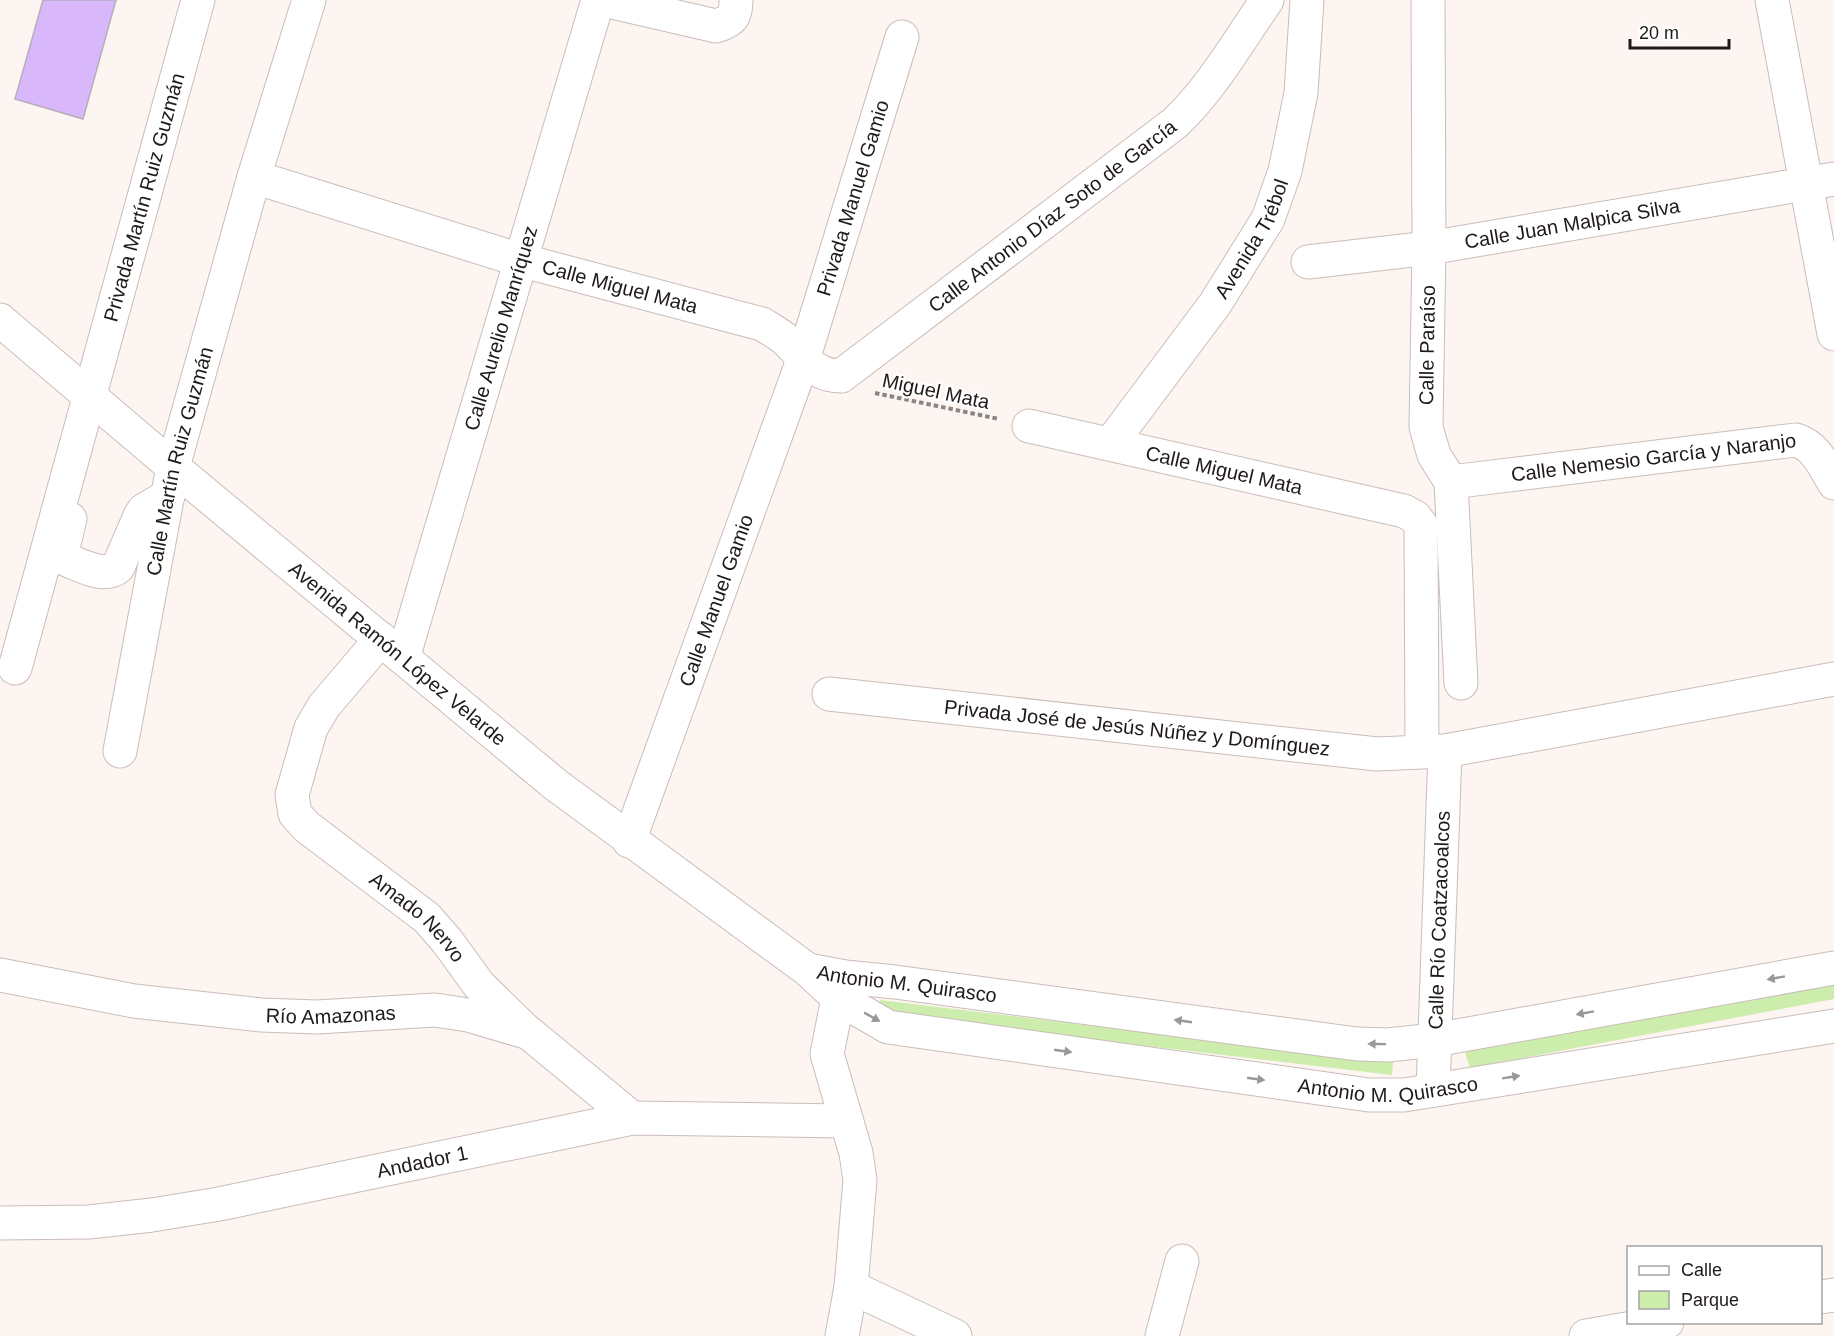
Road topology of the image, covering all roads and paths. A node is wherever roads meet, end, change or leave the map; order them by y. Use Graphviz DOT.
graph roads {
  1 [pos="198,0"];
  2 [pos="309,0"];
  3 [pos="600,0"];
  4 [pos="736,0"];
  5 [pos="1267,0"];
  6 [pos="1307,0"];
  7 [pos="1772,0"];
  8 [pos="1436,1"];
  9 [pos="902,37"];
  10 [pos="254,177"];
  11 [pos="1820,181"];
  12 [pos="1429,248"];
  13 [pos="520,260"];
  14 [pos="1308,262"];
  15 [pos="0,320"];
  16 [pos="1834,334"];
  17 [pos="803,360"];
  18 [pos="841,376"];
  19 [pos="89,395"];
  20 [pos="1029,426"];
  21 [pos="1111,443"];
  22 [pos="71,462"];
  23 [pos="171,482"];
  24 [pos="1451,482"];
  25 [pos="1834,483"];
  26 [pos="1415,517"];
  27 [pos="1458,634"];
  28 [pos="392,649"];
  29 [pos="1421,655"];
  30 [pos="15,668"];
  31 [pos="1834,679"];
  32 [pos="1461,683"];
  33 [pos="830,694"];
  34 [pos="120,751"];
  35 [pos="1433,751"];
  36 [pos="629,841"];
  37 [pos="1834,968"];
  38 [pos="808,970"];
  39 [pos="0,975"];
  40 [pos="841,988"];
  41 [pos="1834,1026"];
  42 [pos="528,1034"];
  43 [pos="1435,1040"];
  44 [pos="1433,1090"];
  45 [pos="632,1118"];
  46 [pos="845,1121"];
  47 [pos="0,1223"];
  48 [pos="1182,1261"];
  49 [pos="851,1287"];
  50 [pos="1660,1324"];
  51 [pos="842,1336"];
  52 [pos="955,1336"];
  53 [pos="1162,1336"];
  54 [pos="1586,1336"];
  1 -- 19 [label="street, Privada Martín Ruiz Guzmán"];
  2 -- 10 [label="street"];
  3 -- 4 [label="street"];
  3 -- 13 [label="street, Calle Aurelio Manríquez"];
  5 -- 18 [label="street, Calle Antonio Díaz Soto de García"];
  6 -- 21 [label="street, Avenida Trébol"];
  7 -- 11 [label="street"];
  8 -- 12 [label="street, Calle Paraíso"];
  9 -- 17 [label="street, Privada Manuel Gamio"];
  10 -- 13 [label="street, Calle Miguel Mata"];
  10 -- 23 [label="street, Calle Martín Ruiz Guzmán"];
  11 -- 12 [label="street, Calle Juan Malpica Silva"];
  11 -- 16 [label="street"];
  12 -- 14 [label="street, Calle Juan Malpica Silva"];
  12 -- 24 [label="street, Calle Paraíso"];
  13 -- 17 [label="street, Calle Miguel Mata"];
  13 -- 28 [label="street, Calle Aurelio Manríquez"];
  15 -- 19 [label="street, Avenida Ramón López Velarde"];
  17 -- 18 [label="street"];
  17 -- 36 [label="street, Calle Manuel Gamio"];
  18 -- 20 [label="path, Miguel Mata"];
  19 -- 22 [label="street"];
  19 -- 23 [label="street, Avenida Ramón López Velarde"];
  20 -- 21 [label="street, Calle Miguel Mata"];
  21 -- 26 [label="street, Calle Miguel Mata"];
  22 -- 23 [label="street"];
  22 -- 30 [label="street"];
  23 -- 28 [label="street, Avenida Ramón López Velarde"];
  23 -- 34 [label="street, Calle Martín Ruiz Guzmán"];
  24 -- 25 [label="street, Calle Nemesio García y Naranjo"];
  24 -- 27 [label="street, Calle Paraíso"];
  26 -- 29 [label="street, Calle Río Coatzacoalcos"];
  27 -- 29 [label="street"];
  27 -- 32 [label="street, Calle Paraíso"];
  28 -- 36 [label="street, Avenida Ramón López Velarde"];
  28 -- 42 [label="street, Amado Nervo"];
  29 -- 35 [label="street, Calle Río Coatzacoalcos"];
  31 -- 35 [label="street, Privada José de Jesús Núñez y Domínguez"];
  33 -- 35 [label="street, Privada José de Jesús Núñez y Domínguez"];
  35 -- 43 [label="street, Calle Río Coatzacoalcos"];
  36 -- 38 [label="street, Avenida Ramón López Velarde"];
  37 -- 43 [label="street, Antonio M. Quirasco, one-way"];
  38 -- 40 [label="street, Antonio M. Quirasco"];
  39 -- 42 [label="street, Río Amazonas"];
  43 -- 40 [label="street, Antonio M. Quirasco, one-way"];
  40 -- 44 [label="street, Antonio M. Quirasco, one-way"];
  40 -- 46 [label="street"];
  44 -- 41 [label="street, Antonio M. Quirasco, one-way"];
  42 -- 45 [label="street, Río Amazonas"];
  43 -- 44 [label="street, Calle Río Coatzacoalcos"];
  45 -- 46 [label="street, Andador 1"];
  45 -- 47 [label="street, Andador 1"];
  46 -- 49 [label="street"];
  48 -- 53 [label="street"];
  49 -- 51 [label="street"];
  49 -- 52 [label="street"];
  50 -- 54 [label="street"];
}
